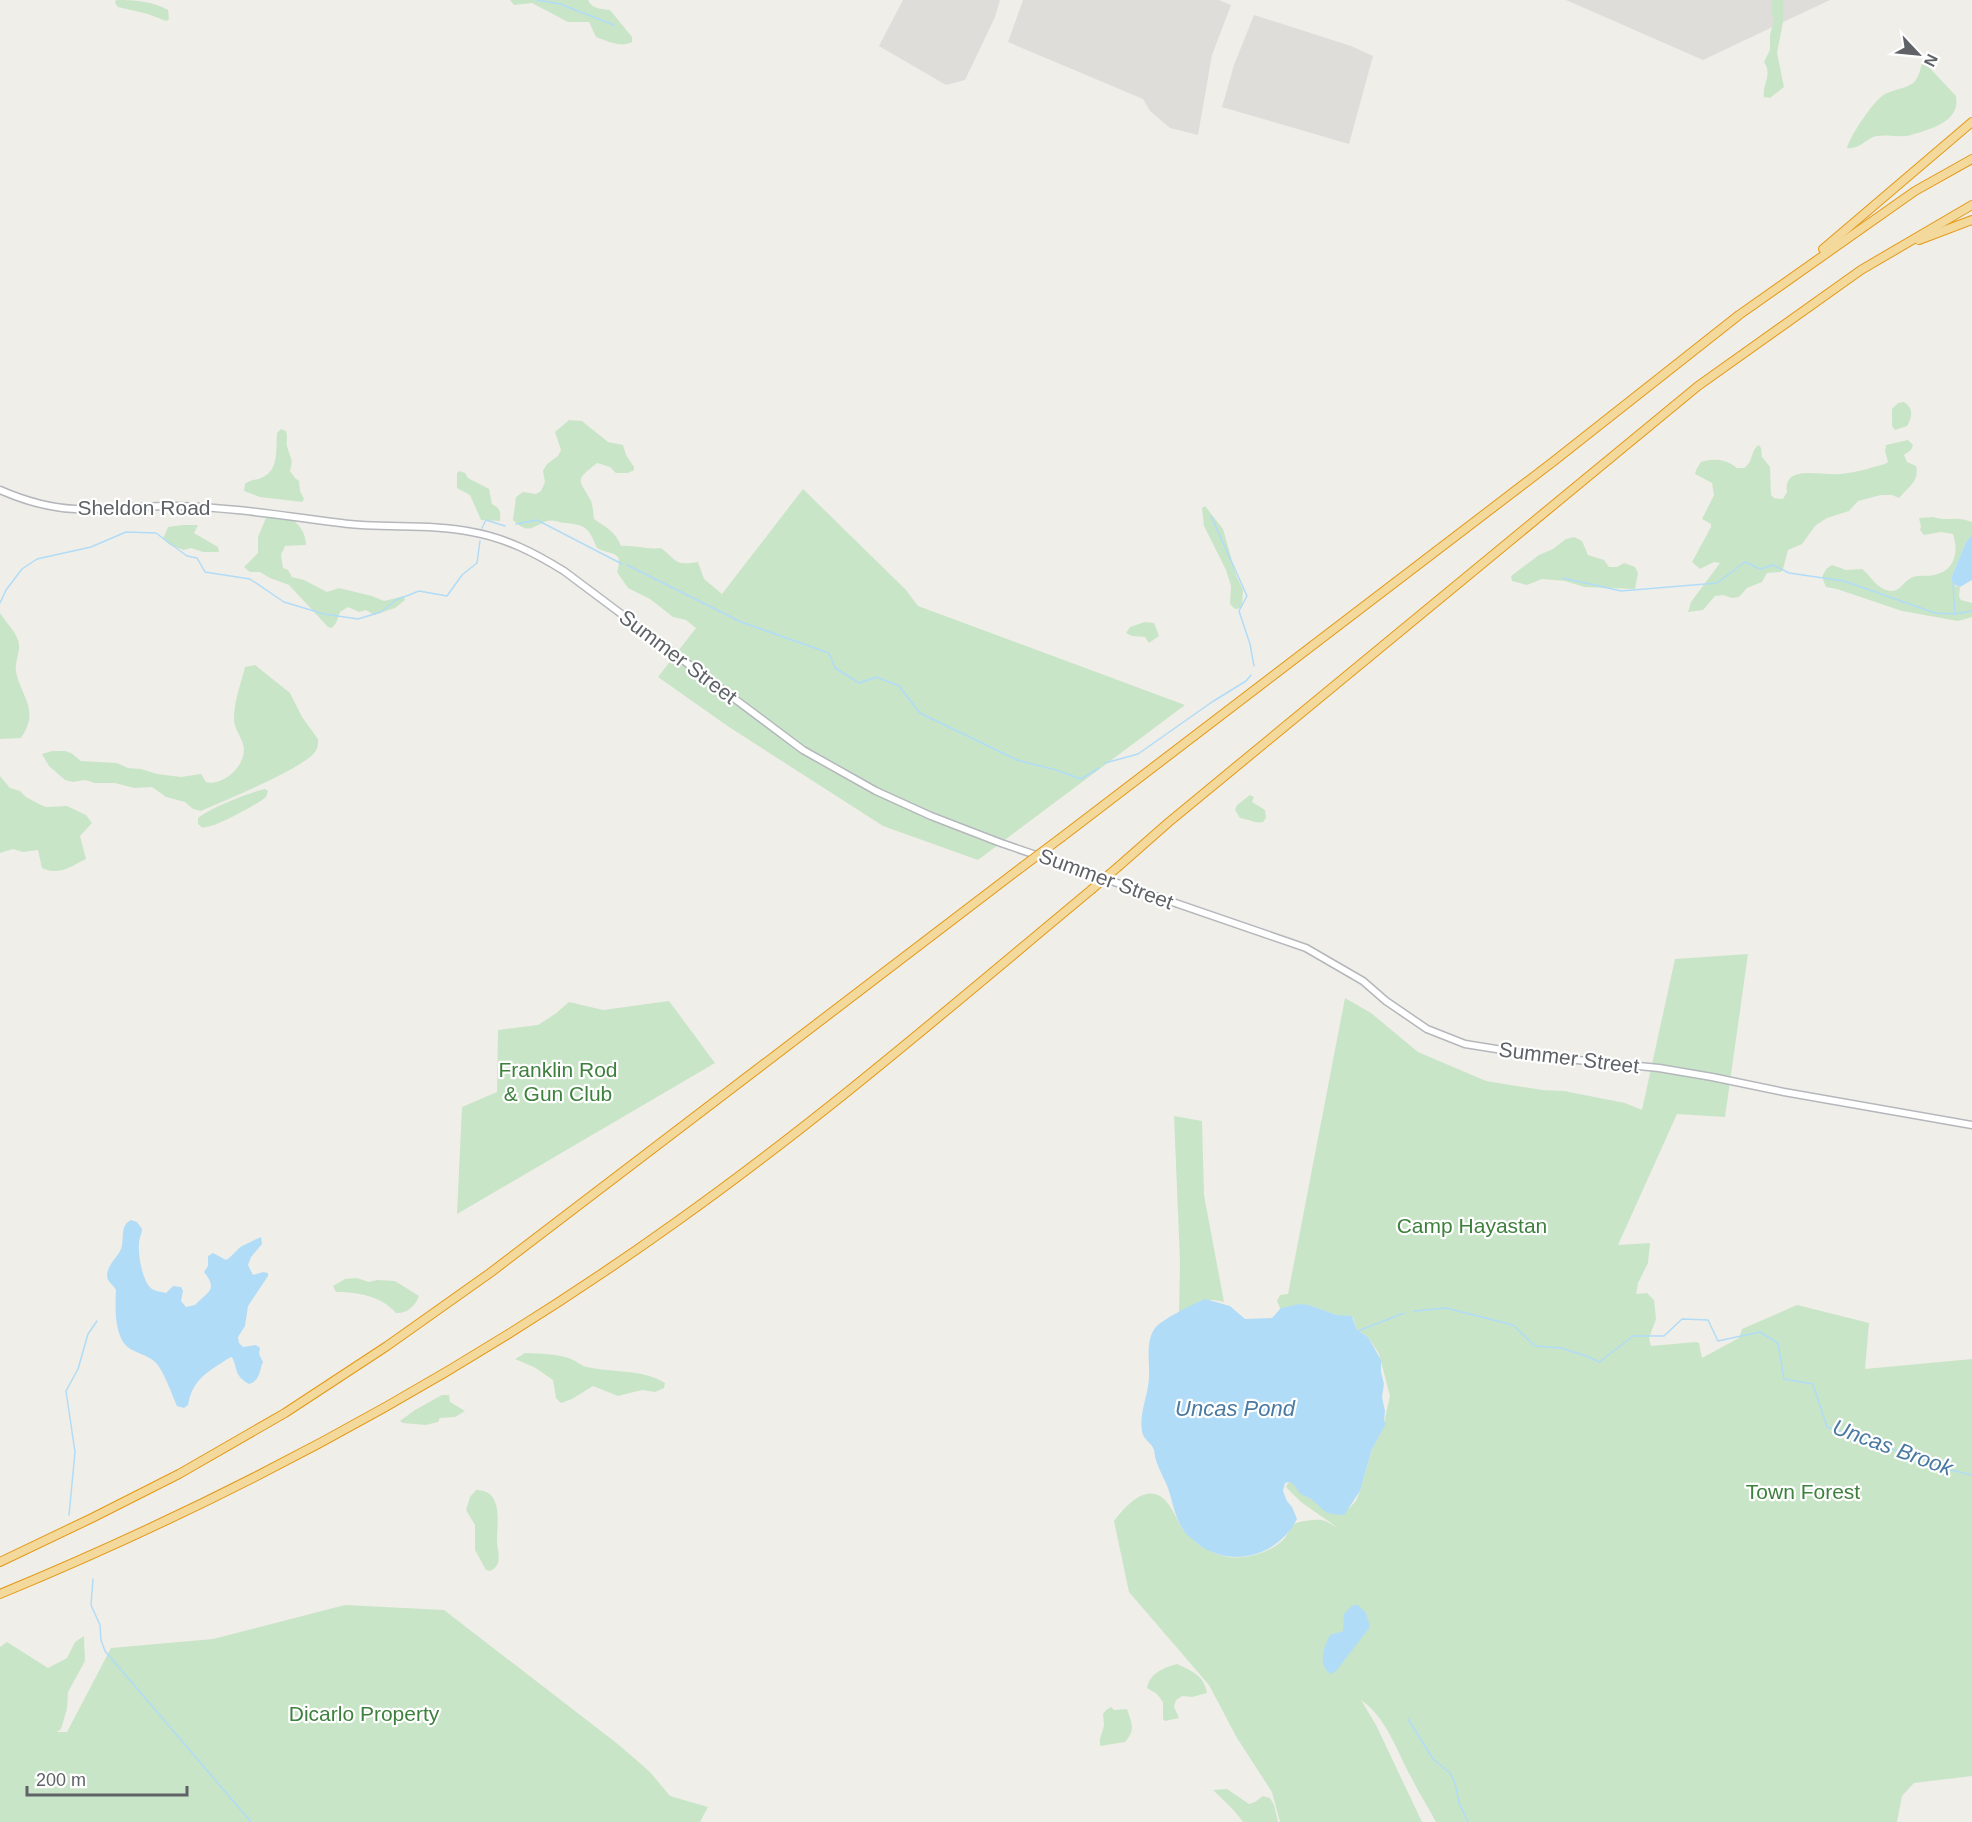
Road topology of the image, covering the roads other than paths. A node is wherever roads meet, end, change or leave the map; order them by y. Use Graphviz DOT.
graph roads {
  1 [pos="1972,122"];
  2 [pos="1972,159"];
  3 [pos="1972,205"];
  4 [pos="1972,220"];
  5 [pos="1861,270"];
  6 [pos="1788,280"];
  7 [pos="0,490"];
  8 [pos="290,516"];
  9 [pos="1972,1125"];
  10 [pos="0,1562"];
  11 [pos="0,1594"];
  1 -- 6 [label="highway"];
  2 -- 6 [label="highway"];
  3 -- 5 [label="highway"];
  4 -- 5 [label="highway"];
  5 -- 11 [label="highway, bridge"];
  6 -- 10 [label="highway, bridge"];
  7 -- 8 [label="main road, Sheldon Road"];
  8 -- 9 [label="main road, Summer Street"];
}
